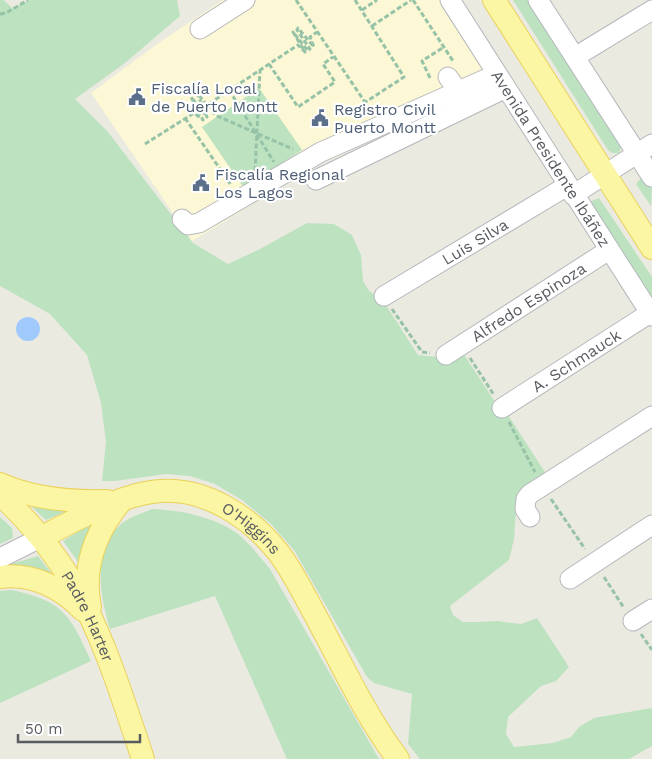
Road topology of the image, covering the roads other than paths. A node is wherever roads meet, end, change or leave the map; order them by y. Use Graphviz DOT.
graph roads {
  1 [pos="245,0"];
  2 [pos="450,0"];
  3 [pos="494,0"];
  4 [pos="538,0"];
  5 [pos="652,10"];
  6 [pos="200,29"];
  7 [pos="574,57"];
  8 [pos="501,81"];
  9 [pos="645,149"];
  10 [pos="605,174"];
  11 [pos="652,177"];
  12 [pos="316,180"];
  13 [pos="570,190"];
  14 [pos="182,219"];
  15 [pos="652,248"];
  16 [pos="609,250"];
  17 [pos="384,296"];
  18 [pos="651,315"];
  19 [pos="454,350"];
  20 [pos="502,408"];
  21 [pos="652,416"];
  22 [pos="0,484"];
  23 [pos="0,494"];
  24 [pos="120,501"];
  25 [pos="530,517"];
  26 [pos="652,525"];
  27 [pos="42,537"];
  28 [pos="0,558"];
  29 [pos="0,577"];
  30 [pos="570,579"];
  31 [pos="652,609"];
  32 [pos="633,622"];
  33 [pos="95,624"];
  34 [pos="143,759"];
  35 [pos="398,759"];
  1 -- 6 [label="street"];
  2 -- 8 [label="street, Avenida Presidente Ibáñez"];
  3 -- 10 [label="main road"];
  4 -- 7 [label="street"];
  5 -- 7 [label="street"];
  7 -- 9 [label="street"];
  8 -- 12 [label="street"];
  8 -- 13 [label="street, Avenida Presidente Ibáñez"];
  8 -- 14 [label="street"];
  9 -- 10 [label="street, Luis Silva"];
  9 -- 11 [label="street"];
  10 -- 13 [label="street, Luis Silva"];
  10 -- 15 [label="main road"];
  13 -- 16 [label="street, Avenida Presidente Ibáñez"];
  13 -- 17 [label="street, Luis Silva"];
  16 -- 18 [label="street, Avenida Presidente Ibáñez"];
  16 -- 19 [label="street, Alfredo Espinoza"];
  18 -- 20 [label="street, A. Schmauck"];
  21 -- 25 [label="street"];
  22 -- 24 [label="main road"];
  23 -- 27 [label="main road, Padre Harter"];
  24 -- 27 [label="main road, O'Higgins"];
  24 -- 33 [label="main road"];
  24 -- 35 [label="main road, O'Higgins"];
  26 -- 30 [label="street"];
  27 -- 28 [label="street, O'Higgins"];
  27 -- 33 [label="main road, Padre Harter"];
  29 -- 33 [label="main road"];
  31 -- 32 [label="street"];
  33 -- 34 [label="main road, Padre Harter"];
}
